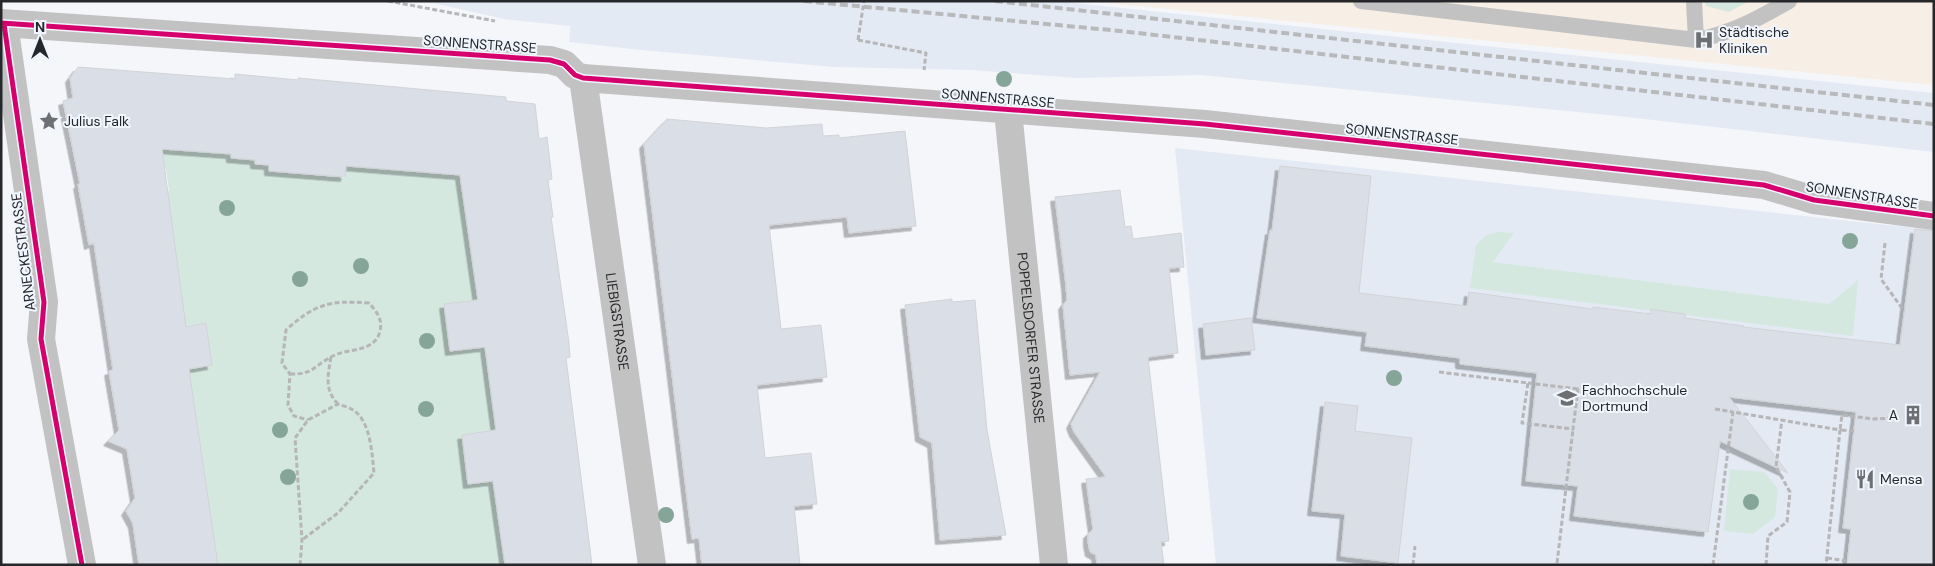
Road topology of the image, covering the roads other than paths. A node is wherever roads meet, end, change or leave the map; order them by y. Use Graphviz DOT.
graph roads {
  1 [pos="1362,1"];
  2 [pos="1694,1"];
  3 [pos="1790,1"];
  4 [pos="2,23"];
  5 [pos="1696,40"];
  6 [pos="584,78"];
  7 [pos="1008,111"];
  8 [pos="1934,216"];
  9 [pos="82,565"];
  10 [pos="652,565"];
  11 [pos="1054,565"];
  1 -- 5 [label="lane"];
  2 -- 5 [label="lane"];
  3 -- 5 [label="lane"];
  4 -- 6 [label="street, SONNENSTRASSE"];
  4 -- 9 [label="street, ARNECKESTRASSE"];
  6 -- 7 [label="street, SONNENSTRASSE"];
  6 -- 10 [label="street, LIEBIGSTRASSE"];
  7 -- 8 [label="street, SONNENSTRASSE"];
  7 -- 11 [label="street, POPPELSDORFER STRASSE"];
}
